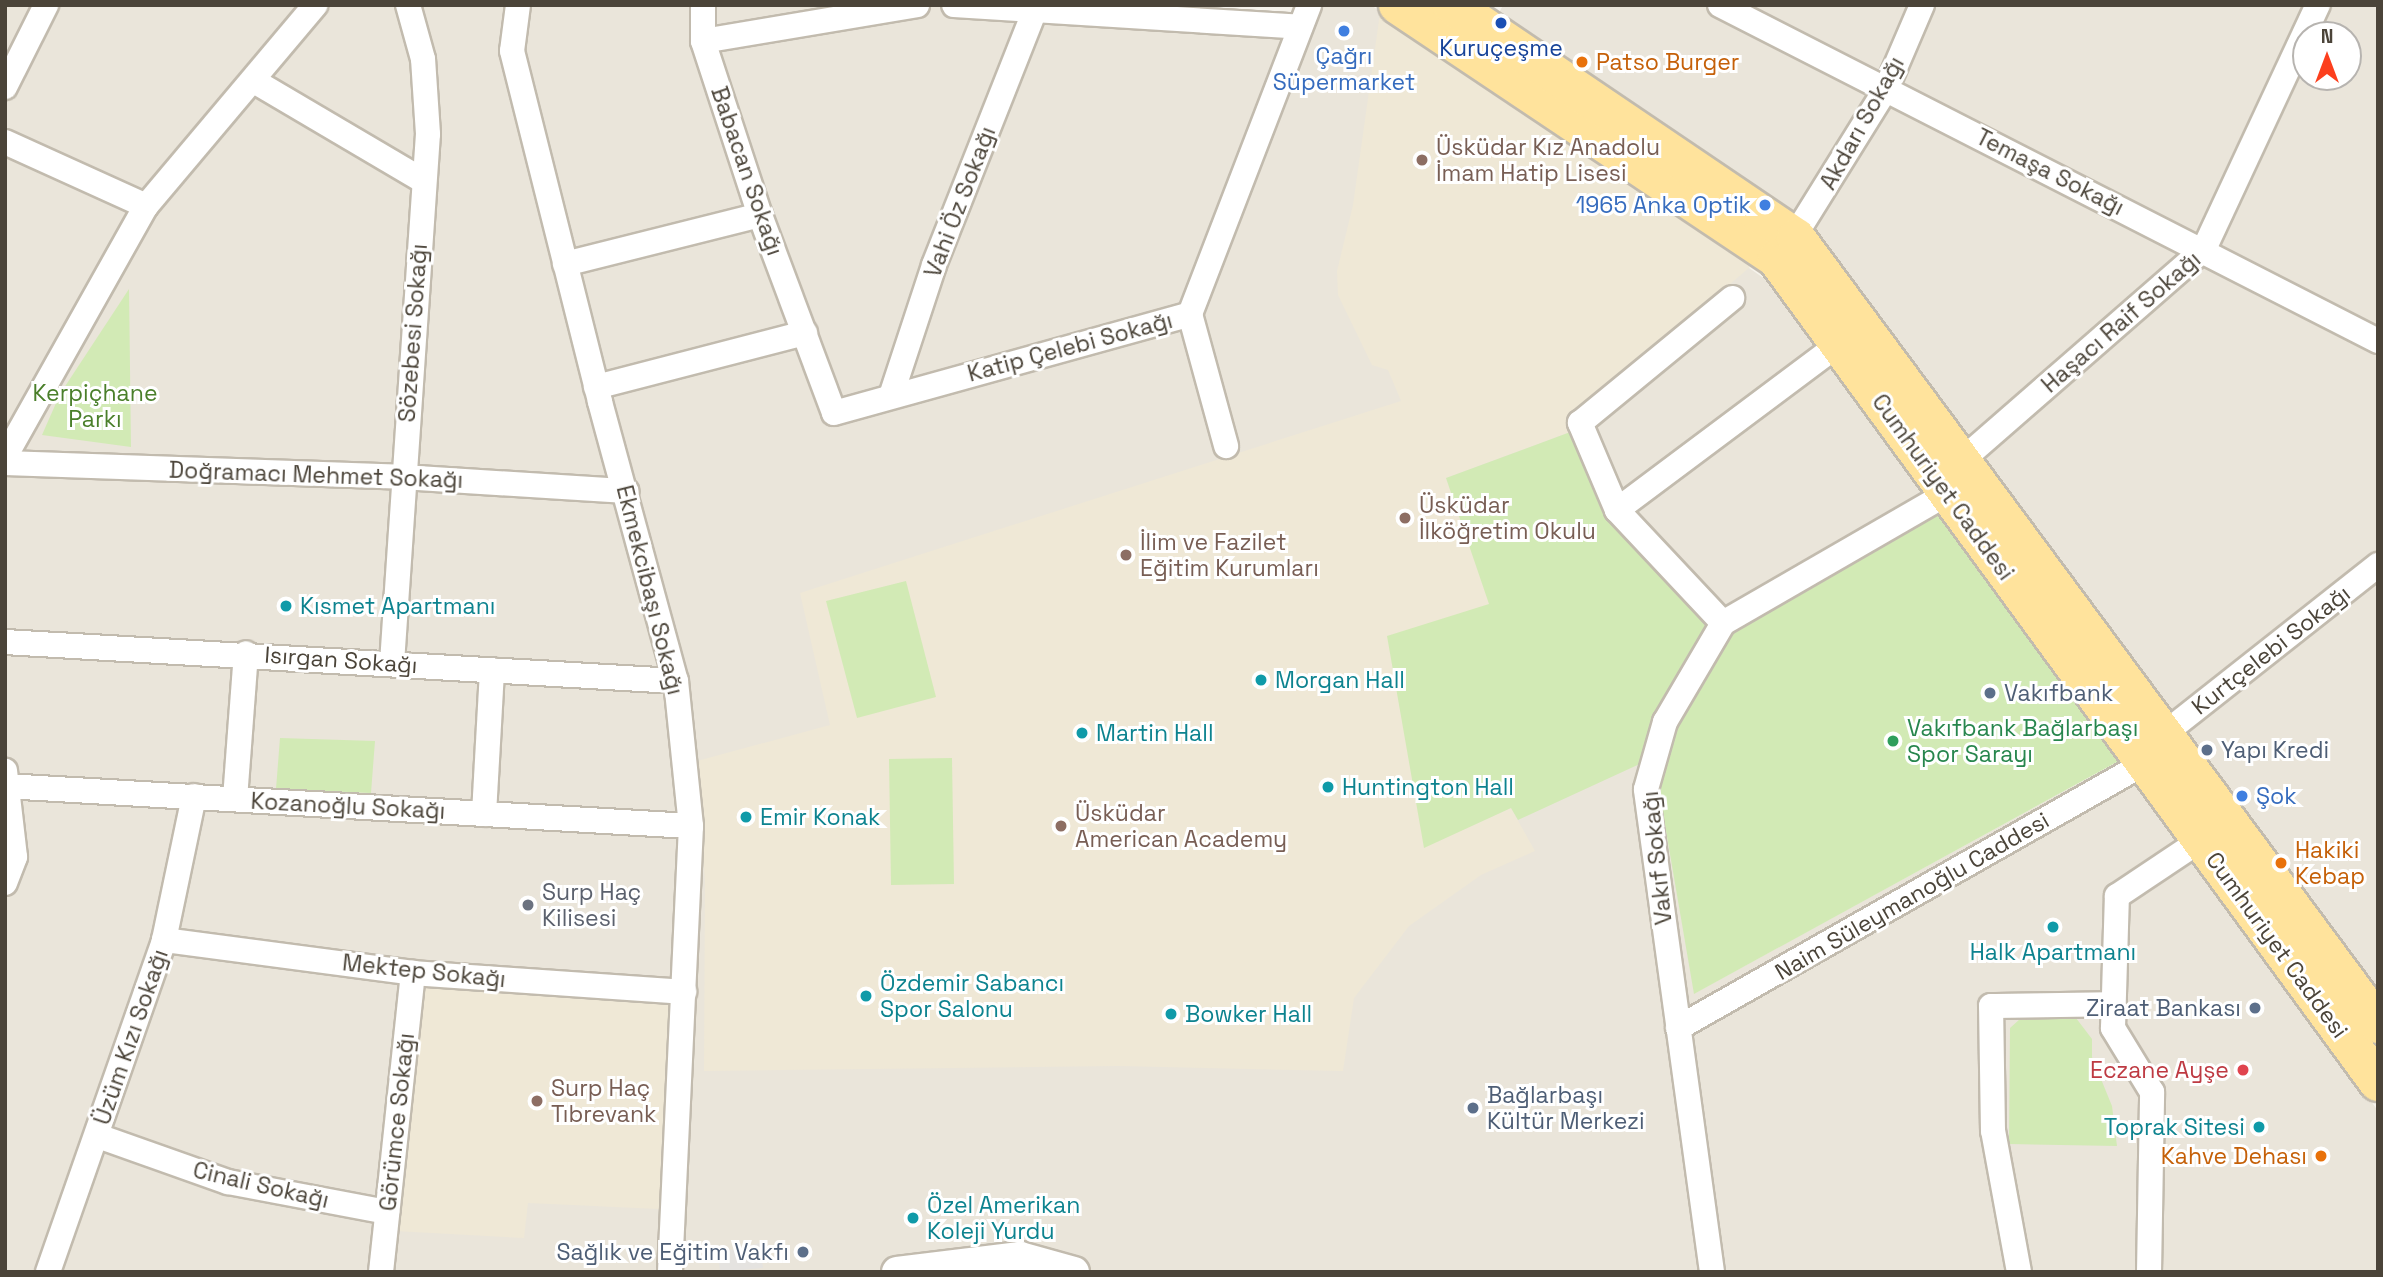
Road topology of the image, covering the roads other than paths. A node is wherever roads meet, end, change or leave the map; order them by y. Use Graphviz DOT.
graph roads {
  1 [pos="46,5"];
  2 [pos="314,5"];
  3 [pos="408,5"];
  4 [pos="518,5"];
  5 [pos="703,5"];
  6 [pos="917,5"];
  7 [pos="954,5"];
  8 [pos="1398,5"];
  9 [pos="1720,5"];
  10 [pos="1922,5"];
  11 [pos="2318,5"];
  12 [pos="1464,8"];
  13 [pos="1035,10"];
  14 [pos="1305,16"];
  15 [pos="703,41"];
  16 [pos="254,81"];
  17 [pos="5,87"];
  18 [pos="1886,89"];
  19 [pos="5,142"];
  20 [pos="424,181"];
  21 [pos="146,206"];
  22 [pos="760,215"];
  23 [pos="1786,249"];
  24 [pos="2204,249"];
  25 [pos="565,264"];
  26 [pos="1732,298"];
  27 [pos="1190,314"];
  28 [pos="805,333"];
  29 [pos="2378,341"];
  30 [pos="1839,344"];
  31 [pos="596,387"];
  32 [pos="891,396"];
  33 [pos="834,413"];
  34 [pos="1226,446"];
  35 [pos="5,457"];
  36 [pos="5,463"];
  37 [pos="402,477"];
  38 [pos="1961,478"];
  39 [pos="627,491"];
  40 [pos="1617,510"];
  41 [pos="2378,565"];
  42 [pos="1723,623"];
  43 [pos="5,642"];
  44 [pos="246,653"];
  45 [pos="392,663"];
  46 [pos="492,670"];
  47 [pos="676,681"];
  48 [pos="2154,749"];
  49 [pos="6,780"];
  50 [pos="194,796"];
  51 [pos="235,799"];
  52 [pos="484,814"];
  53 [pos="691,826"];
  54 [pos="2201,840"];
  55 [pos="5,883"];
  56 [pos="164,940"];
  57 [pos="413,973"];
  58 [pos="684,992"];
  59 [pos="2113,1004"];
  60 [pos="2372,1004"];
  61 [pos="1678,1028"];
  62 [pos="2378,1082"];
  63 [pos="98,1136"];
  64 [pos="387,1212"];
  65 [pos="48,1272"];
  66 [pos="381,1272"];
  67 [pos="670,1272"];
  68 [pos="897,1272"];
  69 [pos="1074,1272"];
  70 [pos="1712,1272"];
  71 [pos="2018,1272"];
  72 [pos="2149,1272"];
  1 -- 17 [label="street"];
  2 -- 16 [label="street"];
  3 -- 20 [label="street, Sözebesi Sokağı"];
  4 -- 25 [label="street, Ekmekcibaşı Sokağı"];
  5 -- 15 [label="street, Babacan Sokağı"];
  6 -- 15 [label="street"];
  7 -- 13 [label="street"];
  8 -- 23 [label="main road, Cumhuriyet Caddesi"];
  9 -- 18 [label="street, Temaşa Sokağı"];
  10 -- 18 [label="street, Akdarı Sokağı"];
  11 -- 24 [label="street, Haşacı Raif Sokağı"];
  12 -- 23 [label="main road, Cumhuriyet Caddesi"];
  13 -- 14 [label="street"];
  13 -- 32 [label="street, Vahi Öz Sokağı"];
  14 -- 27 [label="street, Katip Çelebi Sokağı"];
  15 -- 22 [label="street, Babacan Sokağı"];
  16 -- 20 [label="street"];
  16 -- 21 [label="street"];
  18 -- 23 [label="street, Akdarı Sokağı"];
  18 -- 24 [label="street, Temaşa Sokağı"];
  19 -- 21 [label="street"];
  20 -- 37 [label="street, Sözebesi Sokağı"];
  21 -- 35 [label="street"];
  22 -- 25 [label="street"];
  22 -- 28 [label="street, Babacan Sokağı"];
  23 -- 30 [label="main road, Cumhuriyet Caddesi"];
  23 -- 38 [label="main road, Cumhuriyet Caddesi"];
  24 -- 29 [label="street, Temaşa Sokağı"];
  24 -- 38 [label="street, Haşacı Raif Sokağı"];
  25 -- 31 [label="street, Ekmekcibaşı Sokağı"];
  26 -- 40 [label="street"];
  27 -- 32 [label="street, Katip Çelebi Sokağı"];
  27 -- 34 [label="street"];
  28 -- 31 [label="street"];
  28 -- 33 [label="street, Babacan Sokağı"];
  30 -- 38 [label="main road, Cumhuriyet Caddesi"];
  30 -- 40 [label="street"];
  31 -- 39 [label="street, Ekmekcibaşı Sokağı"];
  32 -- 33 [label="street, Katip Çelebi Sokağı"];
  36 -- 37 [label="street, Doğramacı Mehmet Sokağı"];
  37 -- 39 [label="street, Doğramacı Mehmet Sokağı"];
  37 -- 45 [label="street, Sözebesi Sokağı"];
  38 -- 42 [label="street, Vakıf Sokağı"];
  38 -- 48 [label="main road, Cumhuriyet Caddesi"];
  39 -- 47 [label="street, Ekmekcibaşı Sokağı"];
  40 -- 42 [label="street"];
  41 -- 48 [label="street, Kurtçelebi Sokağı"];
  42 -- 61 [label="street, Vakıf Sokağı"];
  43 -- 44 [label="street, Isırgan Sokağı"];
  44 -- 45 [label="street, Isırgan Sokağı"];
  44 -- 51 [label="street"];
  45 -- 46 [label="street, Isırgan Sokağı"];
  46 -- 47 [label="street, Isırgan Sokağı"];
  46 -- 52 [label="street"];
  47 -- 53 [label="street, Ekmekcibaşı Sokağı"];
  48 -- 54 [label="main road, Cumhuriyet Caddesi"];
  48 -- 60 [label="main road, Cumhuriyet Caddesi"];
  48 -- 61 [label="street, Naim Süleymanoğlu Caddesi"];
  49 -- 50 [label="street, Kozanoğlu Sokağı"];
  49 -- 55 [label="street"];
  50 -- 51 [label="street, Kozanoğlu Sokağı"];
  50 -- 56 [label="street, Üzüm Kızı Sokağı"];
  51 -- 52 [label="street, Kozanoğlu Sokağı"];
  52 -- 53 [label="street, Kozanoğlu Sokağı"];
  53 -- 58 [label="street, Ekmekcibaşı Sokağı"];
  54 -- 59 [label="street"];
  54 -- 62 [label="main road, Cumhuriyet Caddesi"];
  56 -- 57 [label="street, Mektep Sokağı"];
  56 -- 63 [label="street, Üzüm Kızı Sokağı"];
  57 -- 58 [label="street, Mektep Sokağı"];
  57 -- 64 [label="street, Görümce Sokağı"];
  58 -- 67 [label="street, Ekmekcibaşı Sokağı"];
  59 -- 71 [label="street"];
  59 -- 72 [label="street"];
  61 -- 70 [label="street, Vakıf Sokağı"];
  63 -- 64 [label="street, Cinali Sokağı"];
  63 -- 65 [label="street, Üzüm Kızı Sokağı"];
  64 -- 66 [label="street, Görümce Sokağı"];
  68 -- 69 [label="street"];
}
